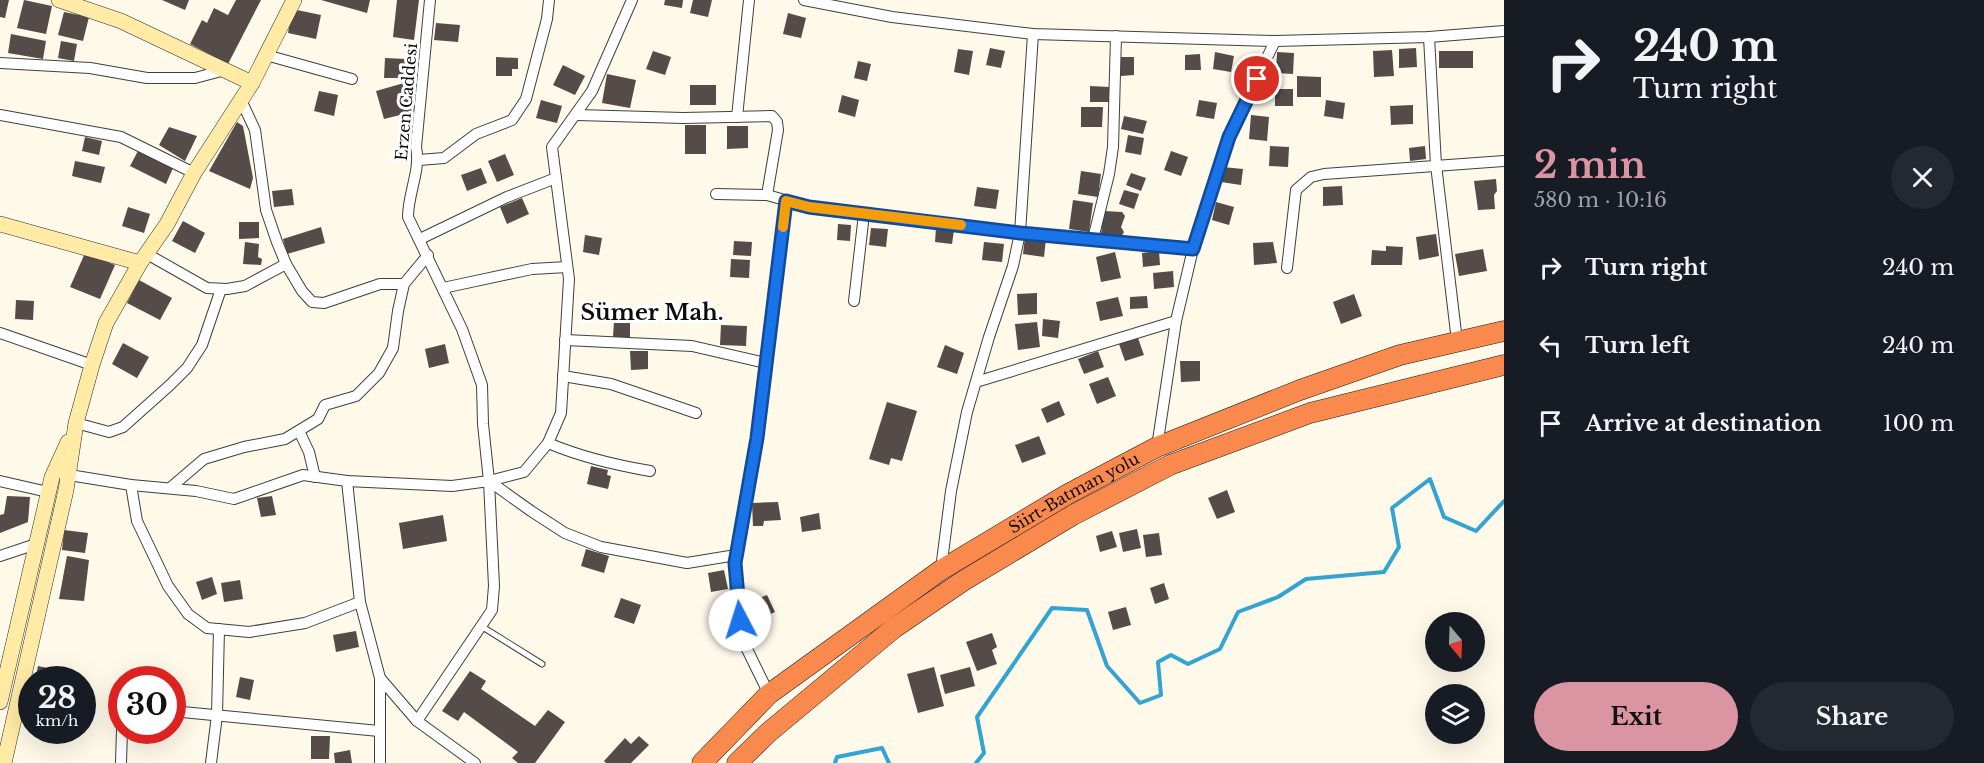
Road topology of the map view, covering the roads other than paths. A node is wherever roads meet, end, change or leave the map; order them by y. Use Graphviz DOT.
graph roads {
  1 [pos="58,0"];
  2 [pos="294,0"];
  3 [pos="430,0"];
  4 [pos="549,0"];
  5 [pos="632,0"];
  6 [pos="749,0"];
  7 [pos="804,0"];
  8 [pos="1504,31"];
  9 [pos="1033,34"];
  10 [pos="1116,36"];
  11 [pos="1429,37"];
  12 [pos="1275,41"];
  13 [pos="266,55"];
  14 [pos="0,63"];
  15 [pos="225,70"];
  16 [pos="352,79"];
  17 [pos="252,83"];
  18 [pos="241,100"];
  19 [pos="0,115"];
  20 [pos="577,115"];
  21 [pos="737,117"];
  22 [pos="418,160"];
  23 [pos="1504,161"];
  24 [pos="1436,165"];
  25 [pos="194,173"];
  26 [pos="556,178"];
  27 [pos="716,194"];
  28 [pos="767,195"];
  29 [pos="786,201"];
  30 [pos="864,214"];
  31 [pos="0,224"];
  32 [pos="1020,233"];
  33 [pos="420,239"];
  34 [pos="1093,239"];
  35 [pos="1193,249"];
  36 [pos="428,255"];
  37 [pos="143,259"];
  38 [pos="286,264"];
  39 [pos="567,267"];
  40 [pos="1287,268"];
  41 [pos="404,284"];
  42 [pos="443,288"];
  43 [pos="221,289"];
  44 [pos="854,301"];
  45 [pos="1176,321"];
  46 [pos="1504,331"];
  47 [pos="0,333"];
  48 [pos="565,340"];
  49 [pos="1458,341"];
  50 [pos="766,363"];
  51 [pos="92,365"];
  52 [pos="1504,365"];
  53 [pos="563,376"];
  54 [pos="976,382"];
  55 [pos="696,413"];
  56 [pos="76,423"];
  57 [pos="299,431"];
  58 [pos="548,443"];
  59 [pos="1156,447"];
  60 [pos="650,471"];
  61 [pos="61,474"];
  62 [pos="315,477"];
  63 [pos="0,481"];
  64 [pos="347,481"];
  65 [pos="489,481"];
  66 [pos="131,485"];
  67 [pos="170,489"];
  68 [pos="48,492"];
  69 [pos="36,544"];
  70 [pos="736,555"];
  71 [pos="0,556"];
  72 [pos="941,570"];
  73 [pos="360,602"];
  74 [pos="481,627"];
  75 [pos="219,629"];
  76 [pos="542,664"];
  77 [pos="380,678"];
  78 [pos="769,694"];
  79 [pos="0,702"];
  80 [pos="186,712"];
  81 [pos="217,715"];
  82 [pos="417,721"];
  83 [pos="379,731"];
  84 [pos="122,744"];
  85 [pos="4,763"];
  86 [pos="121,763"];
  87 [pos="211,763"];
  88 [pos="380,763"];
  89 [pos="475,763"];
  90 [pos="702,763"];
  91 [pos="737,763"];
  1 -- 15 [label="main road"];
  2 -- 13 [label="main road"];
  3 -- 22 [label="street, Erzen Caddesi"];
  4 -- 22 [label="street"];
  5 -- 20 [label="street"];
  6 -- 21 [label="street"];
  7 -- 9 [label="street"];
  8 -- 11 [label="street"];
  9 -- 10 [label="street"];
  9 -- 32 [label="street"];
  10 -- 12 [label="street"];
  10 -- 34 [label="street"];
  11 -- 12 [label="street"];
  11 -- 24 [label="street"];
  12 -- 35 [label="street"];
  13 -- 16 [label="street"];
  13 -- 17 [label="main road"];
  14 -- 15 [label="street"];
  15 -- 17 [label="main road"];
  17 -- 18 [label="main road"];
  18 -- 25 [label="main road"];
  18 -- 38 [label="street"];
  19 -- 25 [label="street"];
  20 -- 21 [label="street"];
  20 -- 26 [label="street"];
  21 -- 28 [label="street"];
  22 -- 33 [label="street, Erzen Caddesi"];
  23 -- 24 [label="street"];
  24 -- 40 [label="street"];
  24 -- 49 [label="street"];
  25 -- 37 [label="main road"];
  26 -- 33 [label="street"];
  26 -- 39 [label="street"];
  27 -- 28 [label="street"];
  28 -- 29 [label="street"];
  29 -- 30 [label="street"];
  29 -- 50 [label="street"];
  30 -- 32 [label="street"];
  30 -- 44 [label="street"];
  31 -- 37 [label="main road"];
  32 -- 34 [label="street"];
  32 -- 54 [label="street"];
  33 -- 36 [label="street, Erzen Caddesi"];
  34 -- 35 [label="street"];
  35 -- 45 [label="street"];
  36 -- 41 [label="street"];
  36 -- 42 [label="street, Erzen Caddesi"];
  37 -- 43 [label="street"];
  37 -- 51 [label="main road"];
  38 -- 41 [label="street"];
  38 -- 43 [label="street"];
  39 -- 42 [label="street"];
  39 -- 48 [label="street"];
  41 -- 57 [label="street"];
  42 -- 65 [label="street, Erzen Caddesi"];
  43 -- 56 [label="street"];
  45 -- 54 [label="street"];
  45 -- 59 [label="street"];
  46 -- 49 [label="highway, Siirt-Batman yolu"];
  47 -- 51 [label="street"];
  48 -- 50 [label="street"];
  48 -- 53 [label="street"];
  49 -- 59 [label="highway, Siirt-Batman yolu"];
  50 -- 70 [label="street"];
  51 -- 56 [label="main road"];
  52 -- 91 [label="highway, Siirt-Batman yolu"];
  53 -- 55 [label="street"];
  53 -- 58 [label="street"];
  54 -- 72 [label="street"];
  56 -- 61 [label="main road"];
  57 -- 62 [label="street"];
  57 -- 67 [label="street"];
  58 -- 60 [label="street"];
  58 -- 65 [label="street"];
  59 -- 72 [label="highway, Siirt-Batman yolu"];
  61 -- 66 [label="street"];
  61 -- 68 [label="main road"];
  61 -- 85 [label="main road"];
  62 -- 64 [label="street"];
  62 -- 67 [label="street"];
  63 -- 68 [label="street"];
  64 -- 65 [label="street"];
  64 -- 73 [label="street"];
  65 -- 70 [label="street"];
  65 -- 74 [label="street, Erzen Caddesi"];
  66 -- 67 [label="street"];
  66 -- 75 [label="street"];
  68 -- 69 [label="main road"];
  69 -- 71 [label="street"];
  69 -- 79 [label="main road"];
  70 -- 78 [label="street"];
  72 -- 78 [label="highway, Siirt-Batman yolu"];
  73 -- 75 [label="street"];
  73 -- 77 [label="street"];
  74 -- 76 [label="lane"];
  74 -- 82 [label="street, Erzen Caddesi"];
  75 -- 81 [label="street"];
  77 -- 82 [label="street"];
  77 -- 83 [label="street"];
  78 -- 90 [label="highway, Siirt-Batman yolu"];
  80 -- 81 [label="street"];
  81 -- 83 [label="street"];
  81 -- 87 [label="street"];
  82 -- 89 [label="street"];
  83 -- 88 [label="street"];
  84 -- 86 [label="street"];
}
